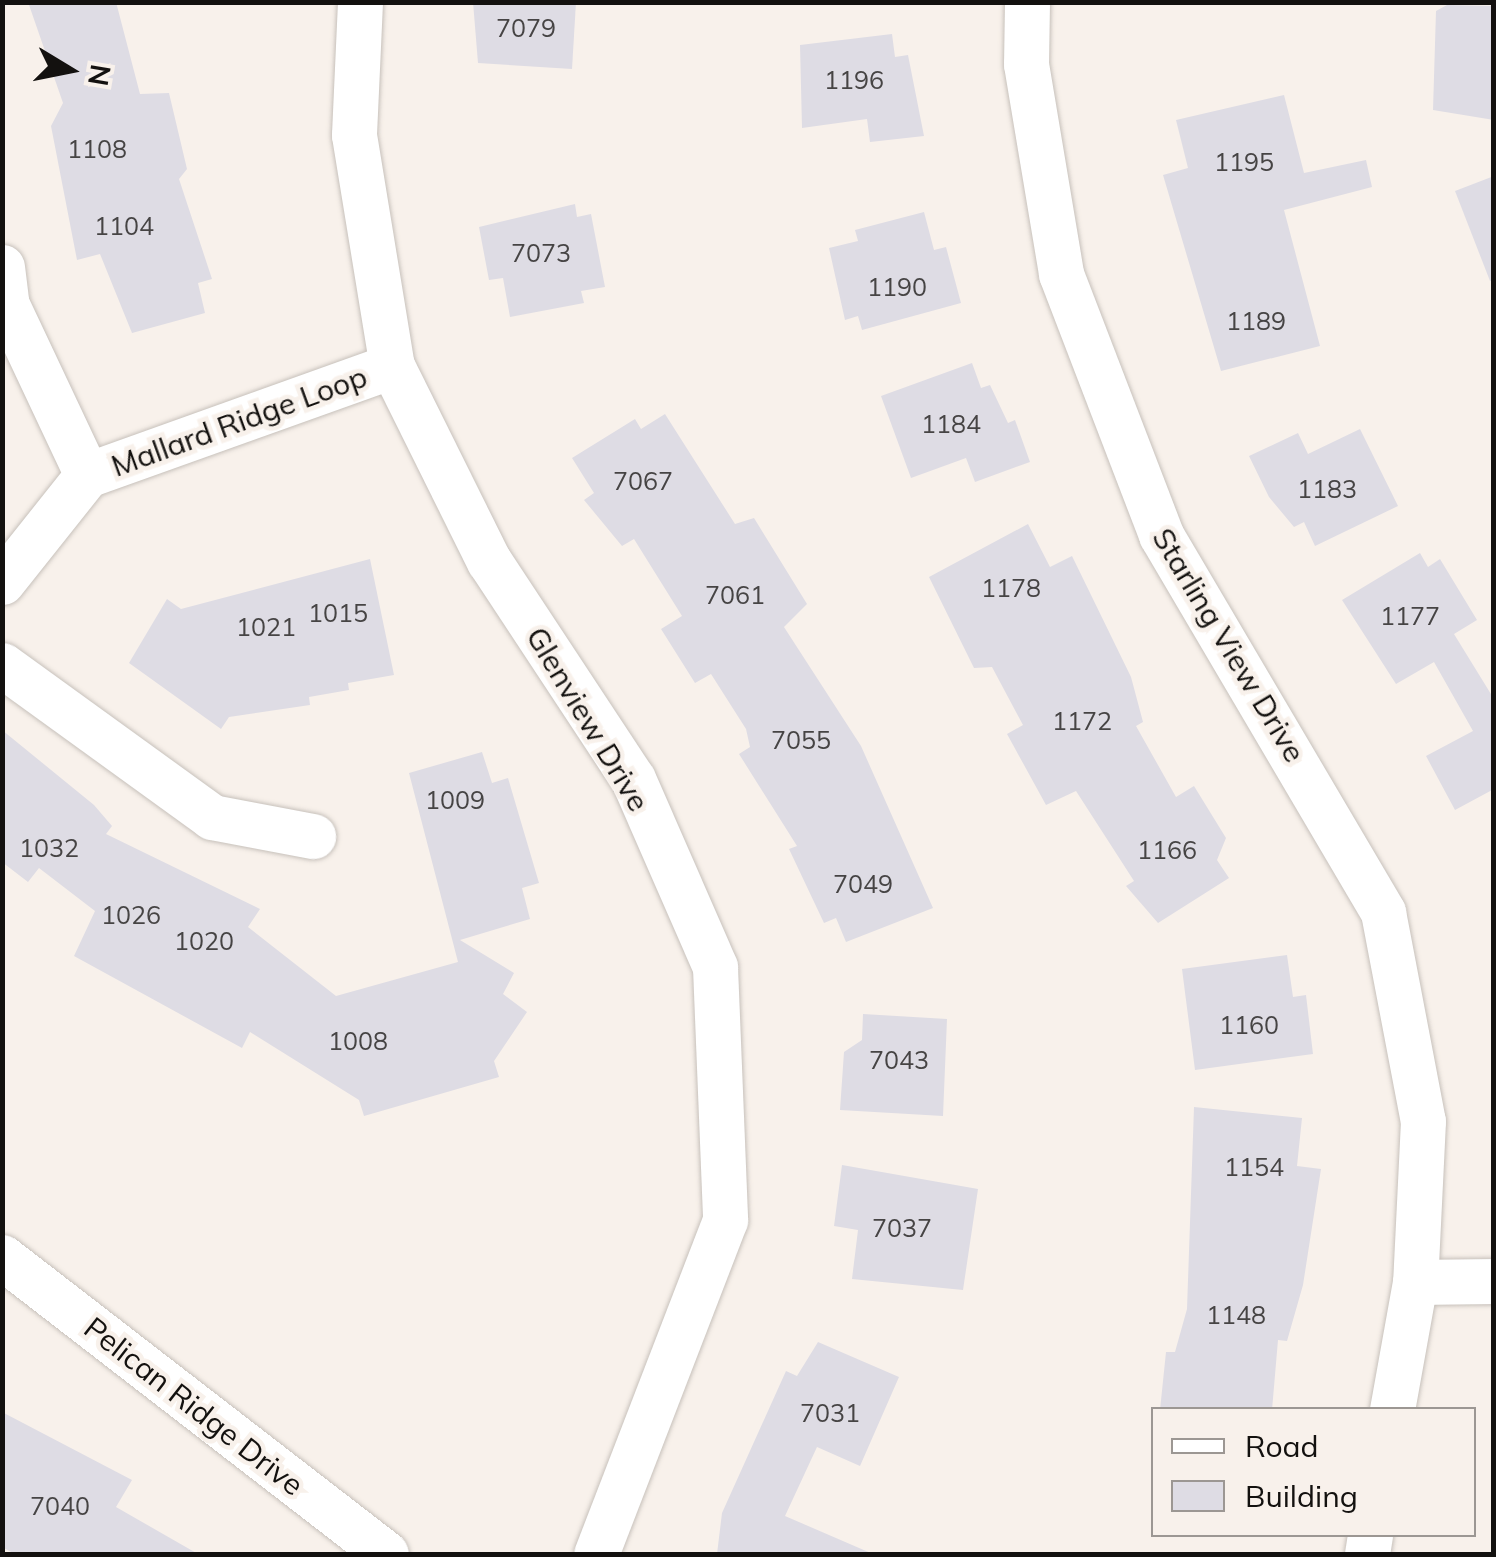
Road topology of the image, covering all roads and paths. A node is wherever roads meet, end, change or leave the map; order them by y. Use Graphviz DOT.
graph roads {
  1 [pos="360,2"];
  2 [pos="1027,2"];
  3 [pos="2,267"];
  4 [pos="392,366"];
  5 [pos="87,474"];
  6 [pos="2,582"];
  7 [pos="2,665"];
  8 [pos="313,836"];
  9 [pos="2,1258"];
  10 [pos="1494,1281"];
  11 [pos="1415,1282"];
  12 [pos="1393,1407"];
  13 [pos="386,1554"];
  14 [pos="596,1554"];
  1 -- 4 [label="street, Glenview Drive"];
  2 -- 11 [label="street, Starling View Drive"];
  3 -- 5 [label="street, Mallard Ridge Loop"];
  4 -- 5 [label="street, Mallard Ridge Loop"];
  4 -- 14 [label="street, Glenview Drive"];
  5 -- 6 [label="street, Mallard Ridge Loop"];
  7 -- 8 [label="street"];
  9 -- 13 [label="street, Pelican Ridge Drive"];
  10 -- 11 [label="street"];
  11 -- 12 [label="street, Starling View Drive"];
}
